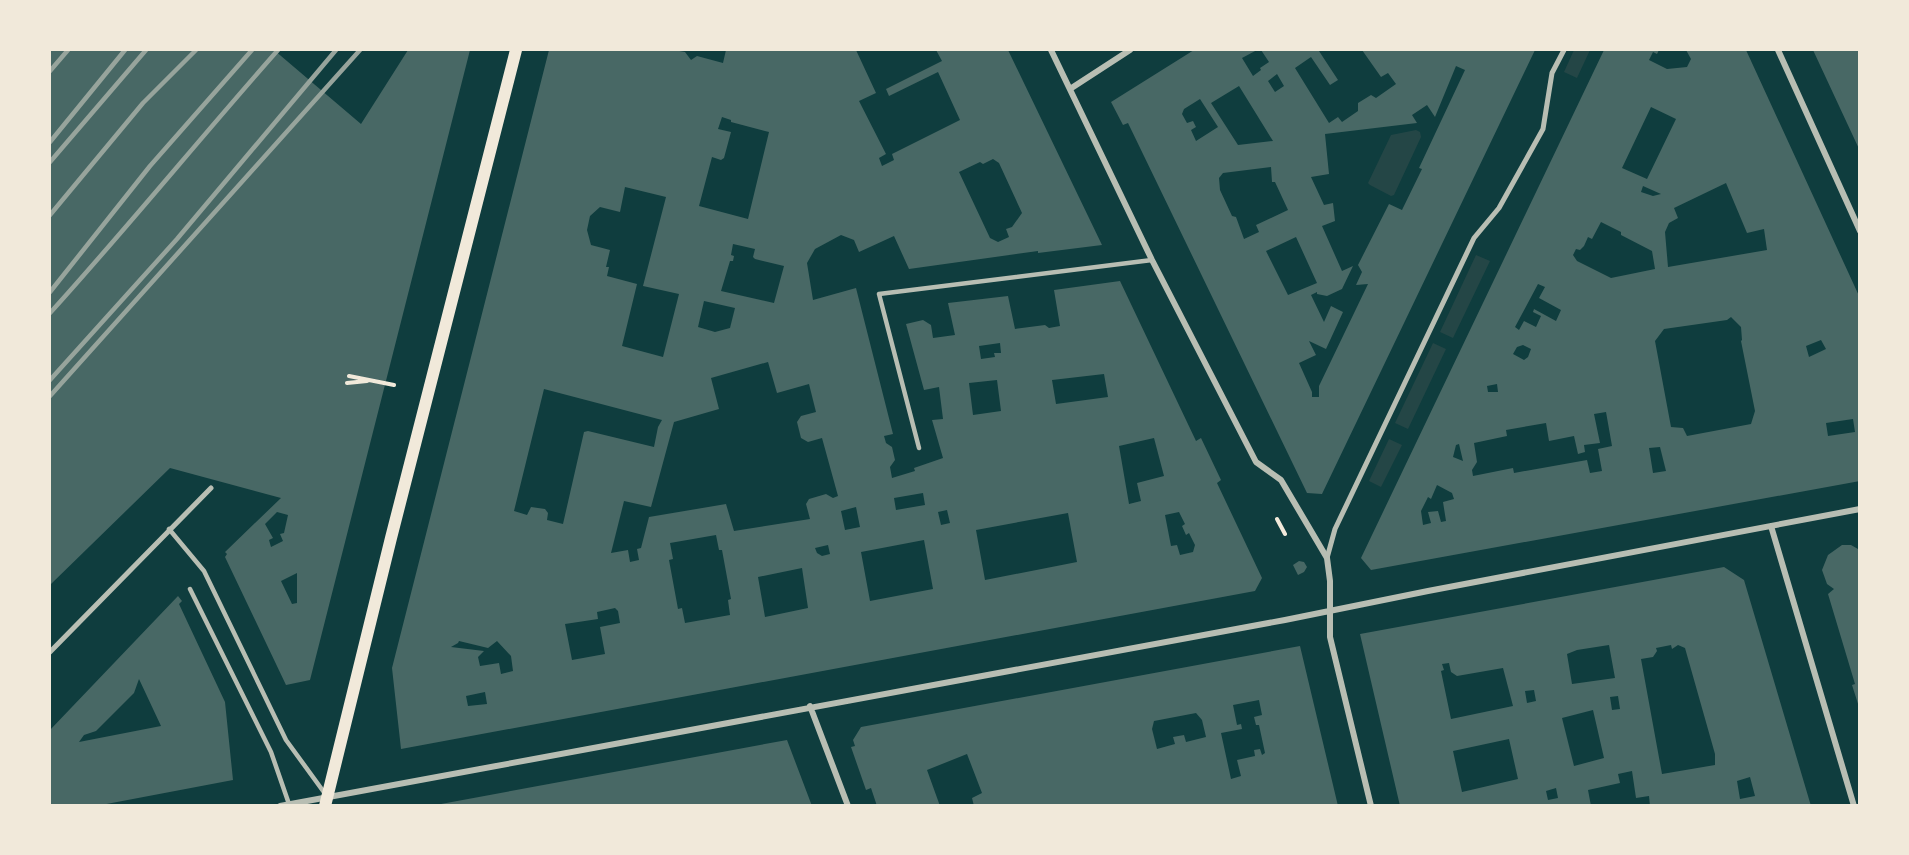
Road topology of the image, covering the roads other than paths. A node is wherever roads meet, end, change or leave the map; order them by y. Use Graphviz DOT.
graph roads {
  1 [pos="516,50"];
  2 [pos="1051,50"];
  3 [pos="1130,50"];
  4 [pos="1564,50"];
  5 [pos="1778,50"];
  6 [pos="1070,88"];
  7 [pos="1860,231"];
  8 [pos="1152,260"];
  9 [pos="919,448"];
  10 [pos="211,488"];
  11 [pos="1860,509"];
  12 [pos="1771,526"];
  13 [pos="169,529"];
  14 [pos="1327,558"];
  15 [pos="190,589"];
  16 [pos="1331,611"];
  17 [pos="50,652"];
  18 [pos="810,706"];
  19 [pos="329,803"];
  20 [pos="289,804"];
  21 [pos="280,806"];
  22 [pos="848,806"];
  23 [pos="1371,806"];
  24 [pos="1854,806"];
  1 -- 19 [label="main road"];
  2 -- 6 [label="street"];
  3 -- 6 [label="street"];
  4 -- 14 [label="street"];
  5 -- 7 [label="street"];
  6 -- 8 [label="street"];
  8 -- 9 [label="lane"];
  8 -- 14 [label="street"];
  10 -- 13 [label="street"];
  11 -- 12 [label="street"];
  12 -- 16 [label="street"];
  12 -- 24 [label="street"];
  13 -- 17 [label="street"];
  13 -- 19 [label="lane"];
  14 -- 16 [label="street"];
  15 -- 20 [label="lane"];
  16 -- 18 [label="street"];
  16 -- 23 [label="street"];
  18 -- 19 [label="street"];
  18 -- 22 [label="street"];
  19 -- 20 [label="street"];
  20 -- 21 [label="street"];
}
